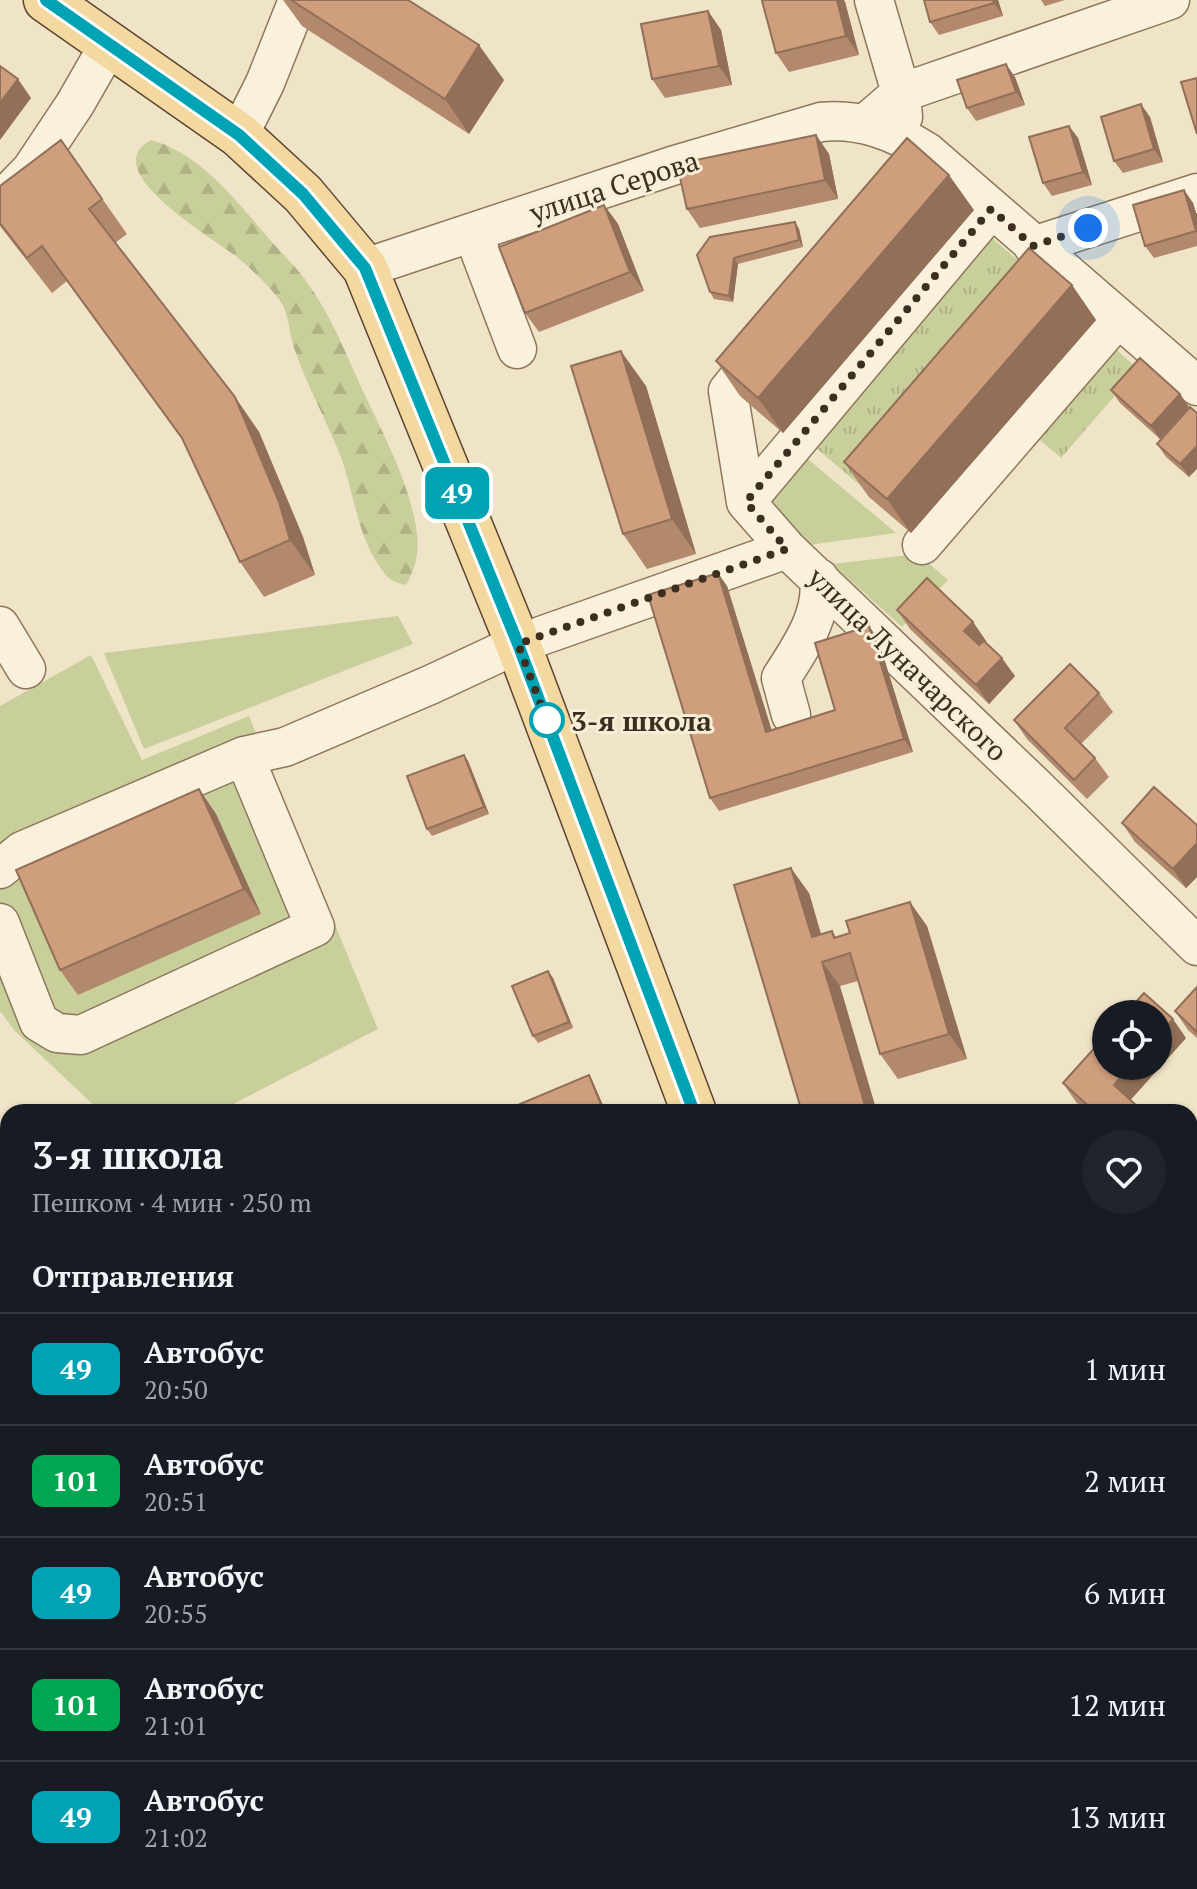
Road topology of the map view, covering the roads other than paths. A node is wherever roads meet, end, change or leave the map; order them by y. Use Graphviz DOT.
graph roads {
  1 [pos="46,0"];
  2 [pos="298,0"];
  3 [pos="874,0"];
  4 [pos="1170,0"];
  5 [pos="110,43"];
  6 [pos="901,93"];
  7 [pos="865,124"];
  8 [pos="239,135"];
  9 [pos="913,155"];
  10 [pos="1197,193"];
  11 [pos="0,202"];
  12 [pos="991,209"];
  13 [pos="473,233"];
  14 [pos="1033,246"];
  15 [pos="365,268"];
  16 [pos="1118,318"];
  17 [pos="787,320"];
  18 [pos="517,349"];
  19 [pos="1197,386"];
  20 [pos="746,502"];
  21 [pos="922,545"];
  22 [pos="787,549"];
  23 [pos="819,578"];
  24 [pos="0,626"];
  25 [pos="518,644"];
  26 [pos="26,669"];
  27 [pos="791,715"];
  28 [pos="244,756"];
  29 [pos="0,869"];
  30 [pos="0,923"];
  31 [pos="1197,946"];
  32 [pos="691,1104"];
  1 -- 5 [label="main road"];
  2 -- 8 [label="street"];
  3 -- 6 [label="street"];
  4 -- 6 [label="street"];
  5 -- 8 [label="main road"];
  5 -- 11 [label="street"];
  6 -- 7 [label="street"];
  6 -- 9 [label="street"];
  7 -- 9 [label="street, улица Серова"];
  7 -- 13 [label="street, улица Серова"];
  8 -- 15 [label="main road"];
  9 -- 12 [label="street"];
  10 -- 14 [label="street"];
  12 -- 14 [label="street"];
  12 -- 20 [label="street"];
  13 -- 15 [label="street, улица Серова"];
  13 -- 18 [label="street"];
  14 -- 16 [label="street"];
  15 -- 25 [label="main road"];
  16 -- 19 [label="street"];
  16 -- 21 [label="street"];
  17 -- 20 [label="street"];
  20 -- 22 [label="street"];
  22 -- 23 [label="street, улица Луначарского"];
  22 -- 25 [label="street, улица Луначарского"];
  23 -- 27 [label="street"];
  23 -- 31 [label="street, улица Луначарского"];
  24 -- 26 [label="street"];
  25 -- 28 [label="street, улица Луначарского"];
  25 -- 32 [label="main road"];
  28 -- 29 [label="street, улица Луначарского"];
  28 -- 30 [label="street"];
}
